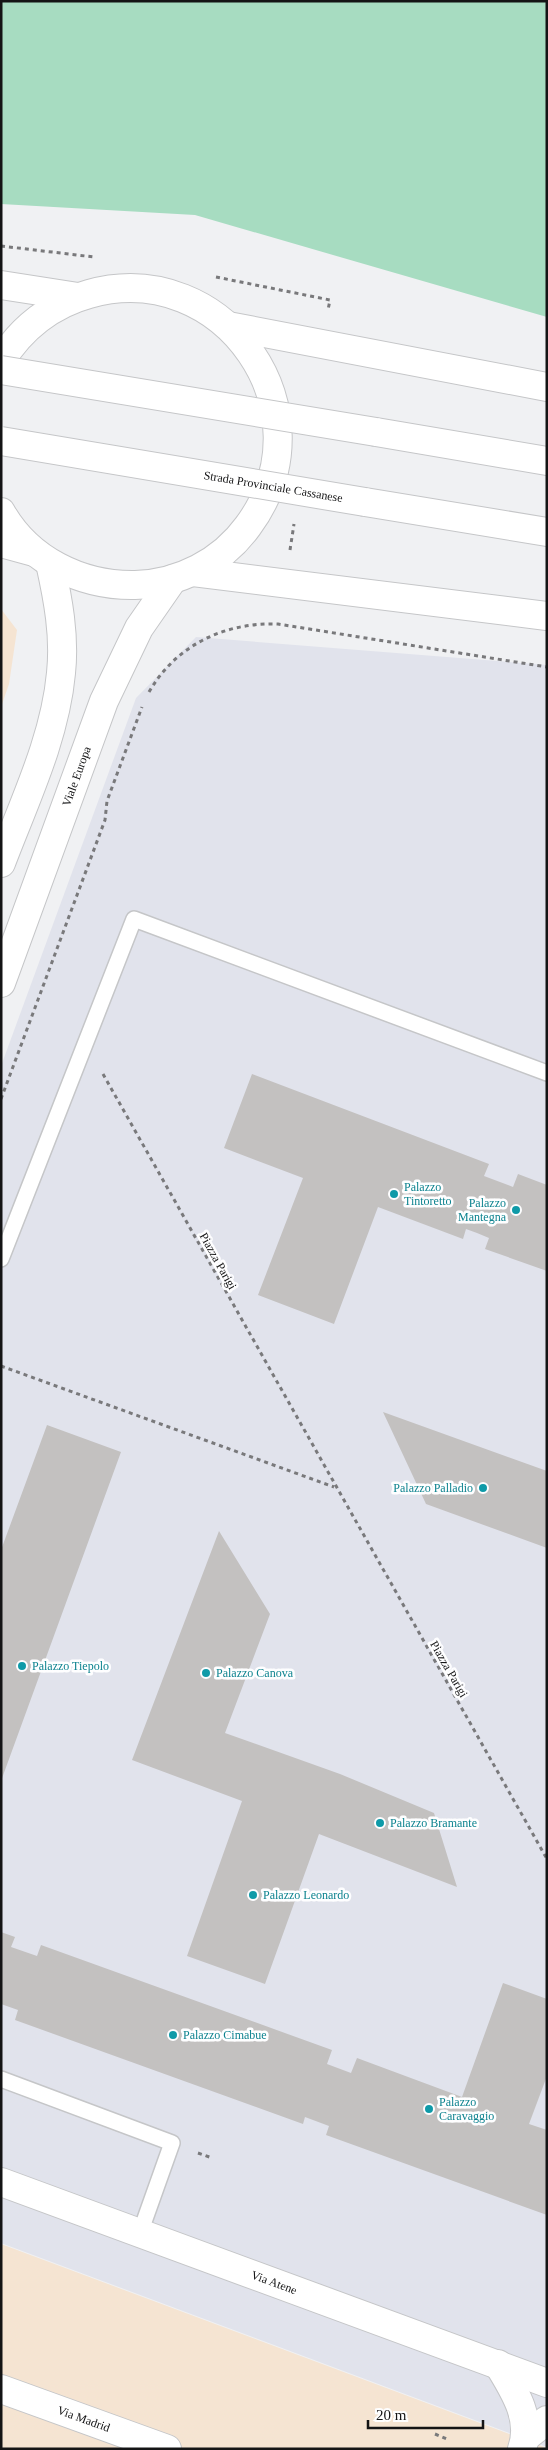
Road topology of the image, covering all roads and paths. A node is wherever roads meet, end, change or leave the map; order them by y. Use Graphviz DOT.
graph roads {
  1 [pos="1,284"];
  2 [pos="78,297"];
  3 [pos="228,326"];
  4 [pos="1,361"];
  5 [pos="1,370"];
  6 [pos="547,387"];
  7 [pos="1,441"];
  8 [pos="547,461"];
  9 [pos="1,512"];
  10 [pos="547,532"];
  11 [pos="1,543"];
  12 [pos="42,558"];
  13 [pos="183,576"];
  14 [pos="372,594"];
  15 [pos="547,616"];
  16 [pos="547,635"];
  17 [pos="547,667"];
  18 [pos="146,698"];
  19 [pos="142,705"];
  20 [pos="1,863"];
  21 [pos="1,983"];
  22 [pos="85,1043"];
  23 [pos="547,1073"];
  24 [pos="1,1099"];
  25 [pos="1,1259"];
  26 [pos="1,1366"];
  27 [pos="335,1488"];
  28 [pos="547,1860"];
  29 [pos="1,2079"];
  30 [pos="1,2182"];
  31 [pos="140,2233"];
  32 [pos="498,2364"];
  33 [pos="547,2383"];
  34 [pos="1,2389"];
  35 [pos="435,2434"];
  36 [pos="532,2435"];
  37 [pos="447,2439"];
  38 [pos="166,2449"];
  1 -- 2 [label="street"];
  2 -- 3 [label="street"];
  2 -- 4 [label="street"];
  3 -- 6 [label="street"];
  3 -- 13 [label="street"];
  5 -- 8 [label="street, bridge"];
  7 -- 10 [label="street, Strada Provinciale Cassanese, bridge"];
  9 -- 12 [label="street"];
  11 -- 12 [label="street"];
  12 -- 13 [label="street"];
  12 -- 20 [label="street"];
  13 -- 14 [label="street"];
  13 -- 21 [label="street, Viale Europa"];
  14 -- 15 [label="street"];
  14 -- 16 [label="street"];
  17 -- 18 [label="path"];
  19 -- 24 [label="path"];
  22 -- 23 [label="lane"];
  22 -- 25 [label="lane"];
  22 -- 27 [label="path, Piazza Parigi"];
  26 -- 27 [label="path"];
  27 -- 28 [label="path, Piazza Parigi"];
  29 -- 31 [label="lane"];
  30 -- 31 [label="street, Via Atene"];
  31 -- 32 [label="street, Via Atene"];
  32 -- 33 [label="street, Via Atene"];
  32 -- 36 [label="street"];
  34 -- 38 [label="street, Via Madrid"];
  35 -- 37 [label="path"];
}
